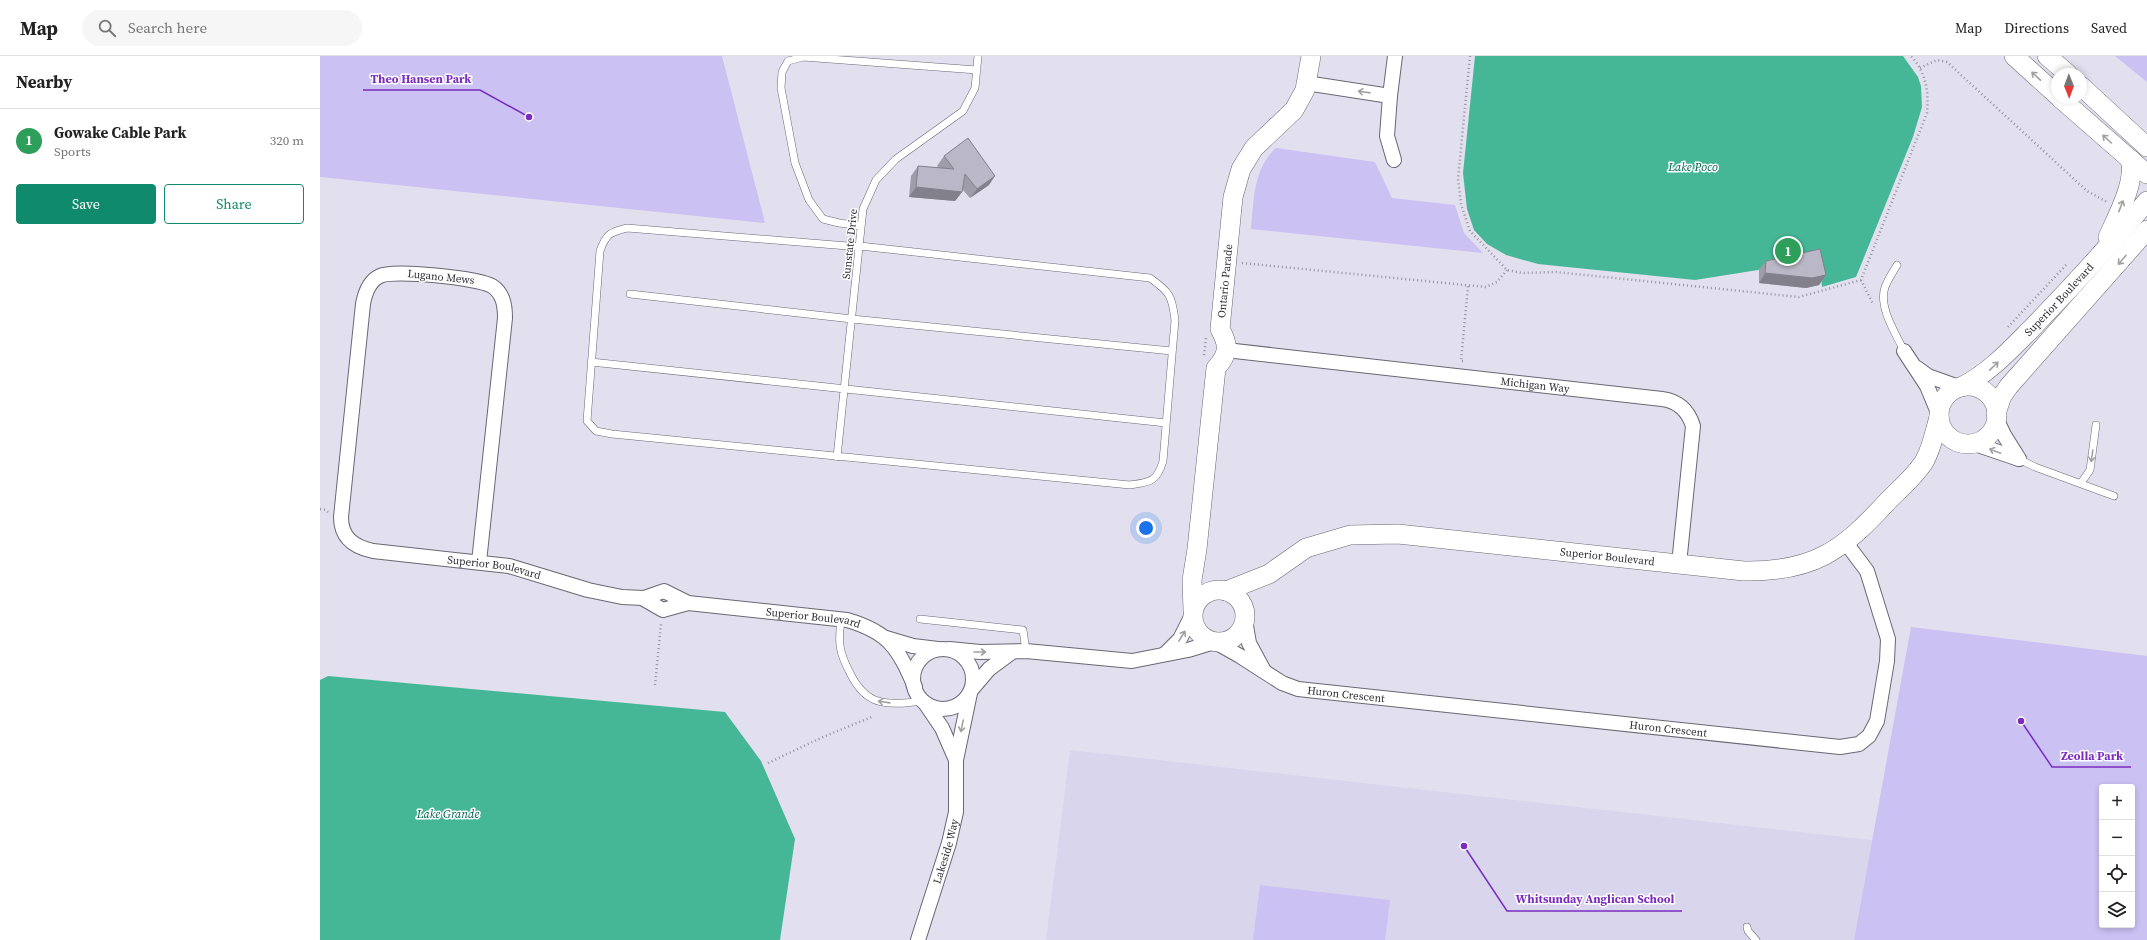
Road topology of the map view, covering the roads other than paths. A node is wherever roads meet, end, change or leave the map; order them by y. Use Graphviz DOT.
graph roads {
  1 [pos="978,56"];
  2 [pos="1311,56"];
  3 [pos="1395,56"];
  4 [pos="2014,56"];
  5 [pos="2047,56"];
  6 [pos="2061,68"];
  7 [pos="977,70"];
  8 [pos="1306,83"];
  9 [pos="2051,90"];
  10 [pos="2087,91"];
  11 [pos="2087,92"];
  12 [pos="1390,96"];
  13 [pos="2067,104"];
  14 [pos="2147,134"];
  15 [pos="2147,147"];
  16 [pos="2130,159"];
  17 [pos="1394,160"];
  18 [pos="2147,174"];
  19 [pos="2147,201"];
  20 [pos="861,226"];
  21 [pos="2145,233"];
  22 [pos="860,246"];
  23 [pos="2100,254"];
  24 [pos="1897,265"];
  25 [pos="630,294"];
  26 [pos="852,319"];
  27 [pos="1226,350"];
  28 [pos="1172,351"];
  29 [pos="1908,357"];
  30 [pos="591,362"];
  31 [pos="1960,387"];
  32 [pos="845,389"];
  33 [pos="1939,416"];
  34 [pos="1996,416"];
  35 [pos="1166,423"];
  36 [pos="2096,425"];
  37 [pos="1969,443"];
  38 [pos="837,457"];
  39 [pos="2019,460"];
  40 [pos="1920,468"];
  41 [pos="2081,483"];
  42 [pos="2114,496"];
  43 [pos="347,538"];
  44 [pos="1846,543"];
  45 [pos="1197,549"];
  46 [pos="479,562"];
  47 [pos="1680,564"];
  48 [pos="1269,574"];
  49 [pos="1224,591"];
  50 [pos="1193,612"];
  51 [pos="841,619"];
  52 [pos="920,619"];
  53 [pos="1245,619"];
  54 [pos="886,638"];
  55 [pos="1215,642"];
  56 [pos="946,649"];
  57 [pos="1019,651"];
  58 [pos="1165,654"];
  59 [pos="1264,671"];
  60 [pos="914,687"];
  61 [pos="970,692"];
  62 [pos="924,701"];
  63 [pos="956,760"];
  64 [pos="1747,927"];
  65 [pos="918,940"];
  66 [pos="1756,940"];
  1 -- 7 [label="lane, Sunstate Drive"];
  2 -- 8 [label="street, Ontario Parade"];
  3 -- 12 [label="street"];
  9 -- 4 [label="street, one-way"];
  5 -- 6 [label="street"];
  7 -- 20 [label="lane, Sunstate Drive"];
  7 -- 20 [label="lane"];
  12 -- 8 [label="street, one-way"];
  8 -- 27 [label="street, Ontario Parade"];
  10 -- 14 [label="street"];
  11 -- 15 [label="street"];
  12 -- 17 [label="street"];
  16 -- 13 [label="street, one-way"];
  16 -- 18 [label="street"];
  23 -- 16 [label="street, one-way"];
  19 -- 23 [label="street, Superior Boulevard"];
  20 -- 22 [label="lane, Sunstate Drive"];
  21 -- 34 [label="street, Superior Boulevard, one-way"];
  22 -- 26 [label="lane, Sunstate Drive"];
  22 -- 28 [label="lane"];
  22 -- 30 [label="lane"];
  31 -- 23 [label="street, Superior Boulevard, one-way"];
  24 -- 29 [label="lane"];
  25 -- 26 [label="lane"];
  26 -- 28 [label="lane"];
  26 -- 32 [label="lane, Sunstate Drive"];
  27 -- 45 [label="street"];
  27 -- 47 [label="street, Michigan Way"];
  28 -- 35 [label="lane"];
  29 -- 31 [label="street"];
  29 -- 33 [label="street"];
  30 -- 32 [label="lane"];
  30 -- 38 [label="lane"];
  31 -- 33 [label="street"];
  31 -- 34 [label="street"];
  32 -- 35 [label="lane"];
  32 -- 38 [label="lane, Sunstate Drive"];
  33 -- 37 [label="street"];
  33 -- 40 [label="street, Superior Boulevard"];
  34 -- 37 [label="street"];
  34 -- 39 [label="street"];
  35 -- 38 [label="lane"];
  36 -- 41 [label="lane, one-way"];
  39 -- 37 [label="street, one-way"];
  37 -- 40 [label="street, Superior Boulevard"];
  39 -- 41 [label="lane"];
  40 -- 44 [label="street, Superior Boulevard"];
  41 -- 42 [label="lane"];
  43 -- 46 [label="street, Superior Boulevard"];
  43 -- 46 [label="street, Lugano Mews"];
  44 -- 47 [label="street, Superior Boulevard"];
  44 -- 59 [label="street, Huron Crescent"];
  45 -- 49 [label="street"];
  45 -- 50 [label="street"];
  46 -- 51 [label="street, Superior Boulevard"];
  47 -- 48 [label="street, Superior Boulevard"];
  48 -- 49 [label="street, Superior Boulevard"];
  48 -- 53 [label="street, Superior Boulevard"];
  49 -- 50 [label="street"];
  49 -- 53 [label="street"];
  50 -- 55 [label="street"];
  58 -- 50 [label="street, one-way"];
  51 -- 54 [label="street, Superior Boulevard"];
  62 -- 51 [label="lane, one-way"];
  52 -- 57 [label="lane"];
  53 -- 55 [label="street"];
  53 -- 59 [label="street, Huron Crescent"];
  54 -- 56 [label="street, Superior Boulevard"];
  54 -- 60 [label="street, Superior Boulevard"];
  55 -- 58 [label="street, Superior Boulevard"];
  55 -- 59 [label="street, Huron Crescent"];
  56 -- 57 [label="street, Superior Boulevard, one-way"];
  56 -- 60 [label="street"];
  56 -- 61 [label="street"];
  57 -- 58 [label="street, Superior Boulevard"];
  57 -- 61 [label="street"];
  60 -- 62 [label="street"];
  61 -- 62 [label="street"];
  61 -- 63 [label="street, Lakeside Way, one-way"];
  62 -- 63 [label="street, Lakeside Way"];
  63 -- 65 [label="street, Lakeside Way"];
  64 -- 66 [label="lane"];
}
